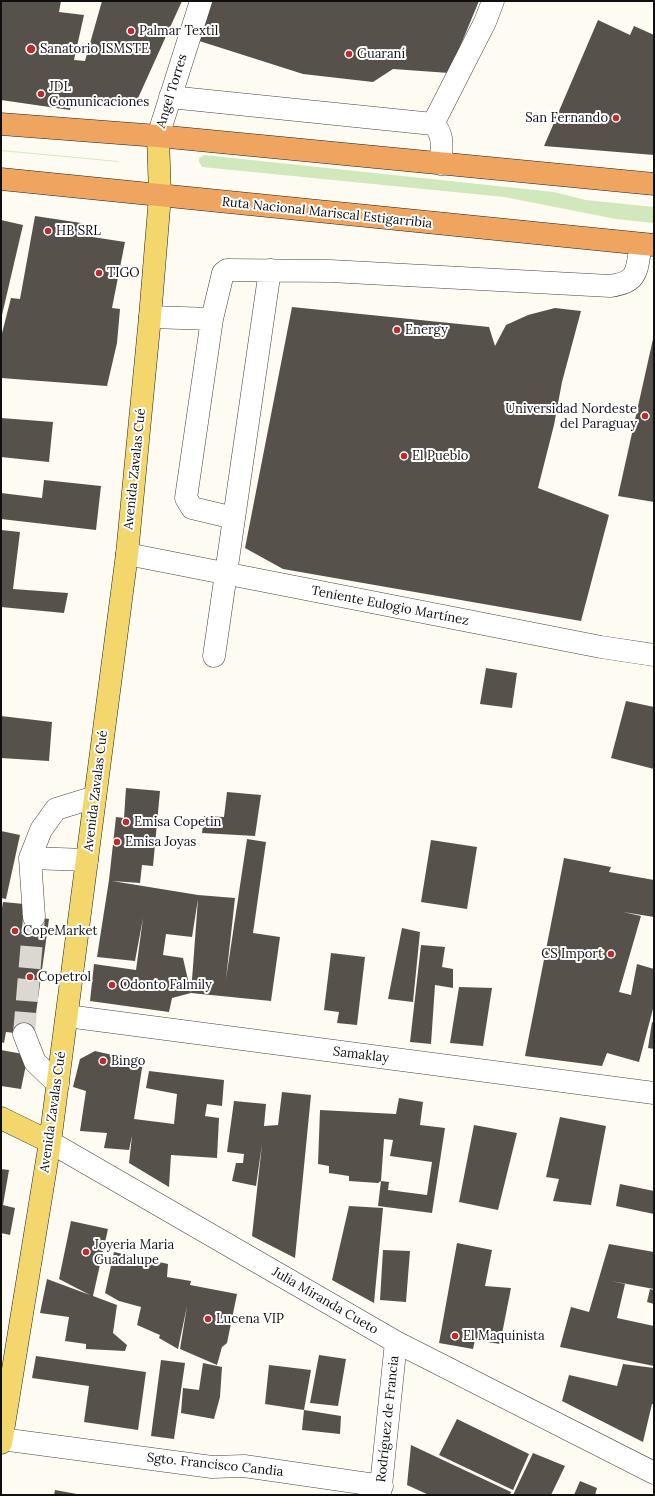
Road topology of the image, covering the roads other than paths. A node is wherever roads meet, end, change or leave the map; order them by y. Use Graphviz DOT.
graph roads {
  1 [pos="201,1"];
  2 [pos="493,1"];
  3 [pos="170,97"];
  4 [pos="1,124"];
  5 [pos="433,124"];
  6 [pos="158,136"];
  7 [pos="441,164"];
  8 [pos="1,179"];
  9 [pos="654,184"];
  10 [pos="160,196"];
  11 [pos="647,245"];
  12 [pos="270,270"];
  13 [pos="150,317"];
  14 [pos="212,319"];
  15 [pos="234,518"];
  16 [pos="127,554"];
  17 [pos="226,574"];
  18 [pos="654,655"];
  19 [pos="214,656"];
  20 [pos="95,797"];
  21 [pos="30,858"];
  22 [pos="87,860"];
  23 [pos="34,917"];
  24 [pos="67,1016"];
  25 [pos="24,1034"];
  26 [pos="58,1084"];
  27 [pos="654,1093"];
  28 [pos="1,1118"];
  29 [pos="50,1142"];
  30 [pos="396,1342"];
  31 [pos="1,1441"];
  32 [pos="654,1473"];
  33 [pos="381,1490"];
  1 -- 3 [label="street, Angel Torres"];
  2 -- 5 [label="street"];
  3 -- 5 [label="street"];
  3 -- 6 [label="street, Angel Torres"];
  4 -- 6 [label="highway"];
  5 -- 7 [label="street"];
  6 -- 7 [label="highway"];
  6 -- 10 [label="main road, Avenida Zavalas Cué"];
  7 -- 9 [label="highway"];
  8 -- 10 [label="highway, Ruta Nacional Mariscal Estigarribia"];
  10 -- 11 [label="highway, Ruta Nacional Mariscal Estigarribia"];
  10 -- 13 [label="main road, Avenida Zavalas Cué"];
  11 -- 12 [label="street"];
  12 -- 14 [label="street"];
  12 -- 15 [label="street"];
  13 -- 14 [label="street"];
  13 -- 16 [label="main road, Avenida Zavalas Cué"];
  14 -- 15 [label="street"];
  15 -- 17 [label="street"];
  16 -- 17 [label="street, Teniente Eulogio Martínez"];
  16 -- 20 [label="main road, Avenida Zavalas Cué"];
  17 -- 18 [label="street, Teniente Eulogio Martínez"];
  17 -- 19 [label="street"];
  20 -- 21 [label="street"];
  20 -- 22 [label="main road, Avenida Zavalas Cué"];
  21 -- 22 [label="street"];
  21 -- 23 [label="street"];
  22 -- 24 [label="main road, Avenida Zavalas Cué"];
  24 -- 26 [label="main road, Avenida Zavalas Cué"];
  24 -- 27 [label="street, Samaklay"];
  25 -- 26 [label="street"];
  26 -- 29 [label="main road, Avenida Zavalas Cué"];
  28 -- 29 [label="main road, Julia Miranda Cueto"];
  29 -- 30 [label="street, Julia Miranda Cueto"];
  29 -- 31 [label="main road, Avenida Zavalas Cué"];
  30 -- 32 [label="street, Julia Miranda Cueto"];
  30 -- 33 [label="street, Rodríguez de Francia"];
  31 -- 33 [label="street, Sgto. Francisco Candia"];
}
